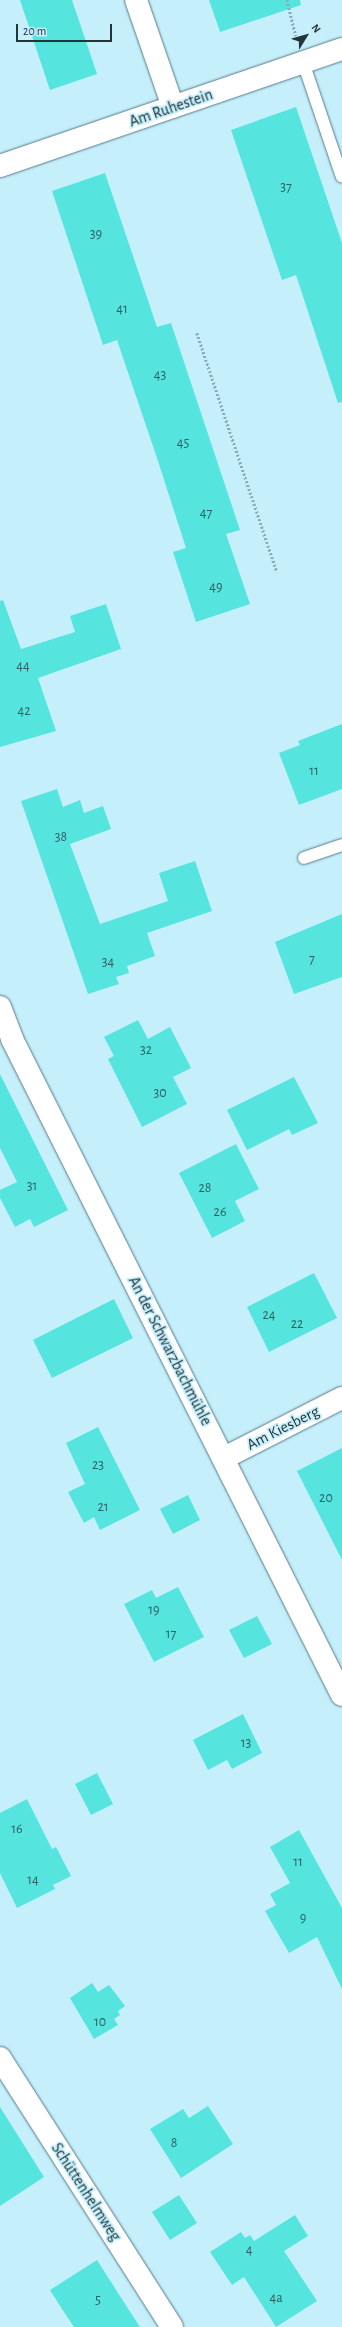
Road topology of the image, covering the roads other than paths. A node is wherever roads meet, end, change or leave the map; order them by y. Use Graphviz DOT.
graph roads {
  1 [pos="136,0"];
  2 [pos="342,49"];
  3 [pos="303,62"];
  4 [pos="173,107"];
  5 [pos="0,166"];
  6 [pos="342,177"];
  7 [pos="342,845"];
  8 [pos="304,858"];
  9 [pos="0,1007"];
  10 [pos="342,1398"];
  11 [pos="224,1458"];
  12 [pos="342,1695"];
  13 [pos="0,2058"];
  14 [pos="172,2327"];
  1 -- 4 [label="street"];
  2 -- 3 [label="street, Am Ruhestein"];
  3 -- 4 [label="street, Am Ruhestein"];
  3 -- 6 [label="lane"];
  4 -- 5 [label="street, Am Ruhestein"];
  7 -- 8 [label="lane"];
  9 -- 11 [label="street, An der Schwarzbachmühle"];
  10 -- 11 [label="street, Am Kiesberg"];
  11 -- 12 [label="street, An der Schwarzbachmühle"];
  13 -- 14 [label="street, Schüttenhelmweg"];
}
